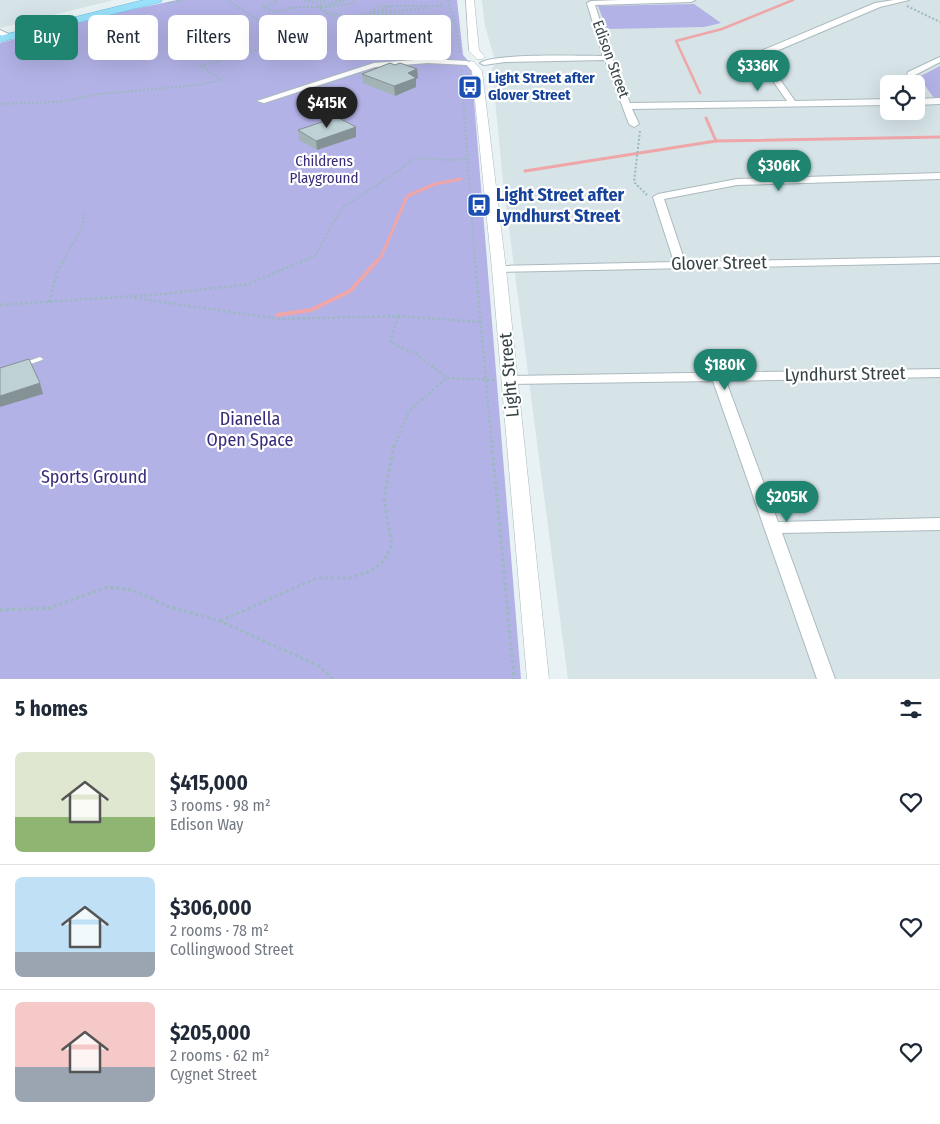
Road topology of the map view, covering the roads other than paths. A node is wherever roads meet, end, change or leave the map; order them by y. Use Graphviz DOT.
graph roads {
  1 [pos="131,0"];
  2 [pos="157,0"];
  3 [pos="470,0"];
  4 [pos="691,0"];
  5 [pos="906,0"];
  6 [pos="896,1"];
  7 [pos="3,36"];
  8 [pos="608,58"];
  9 [pos="940,59"];
  10 [pos="473,61"];
  11 [pos="911,75"];
  12 [pos="925,94"];
  13 [pos="261,101"];
  14 [pos="880,102"];
  15 [pos="935,102"];
  16 [pos="793,104"];
  17 [pos="628,106"];
  18 [pos="634,124"];
  19 [pos="940,176"];
  20 [pos="940,260"];
  21 [pos="680,264"];
  22 [pos="499,269"];
  23 [pos="40,359"];
  24 [pos="16,367"];
  25 [pos="940,373"];
  26 [pos="718,377"];
  27 [pos="510,380"];
  28 [pos="940,524"];
  29 [pos="773,528"];
  30 [pos="538,679"];
  31 [pos="826,679"];
  1 -- 7 [label="main road"];
  2 -- 7 [label="main road"];
  3 -- 10 [label="street, Light Street"];
  4 -- 8 [label="street, Edison Street"];
  5 -- 6 [label="street"];
  6 -- 16 [label="street"];
  8 -- 10 [label="street"];
  8 -- 17 [label="street, Edison Street"];
  9 -- 11 [label="street"];
  10 -- 13 [label="street"];
  10 -- 22 [label="street, Light Street"];
  12 -- 15 [label="street"];
  14 -- 16 [label="street"];
  16 -- 17 [label="street"];
  17 -- 18 [label="street, Edison Street"];
  19 -- 21 [label="street"];
  20 -- 21 [label="street, Glover Street"];
  21 -- 22 [label="street, Glover Street"];
  22 -- 27 [label="street, Light Street"];
  23 -- 24 [label="lane"];
  25 -- 26 [label="street, Lyndhurst Street"];
  26 -- 27 [label="street, Lyndhurst Street"];
  26 -- 29 [label="street"];
  27 -- 30 [label="street, Light Street"];
  28 -- 29 [label="street"];
  29 -- 31 [label="street"];
}
